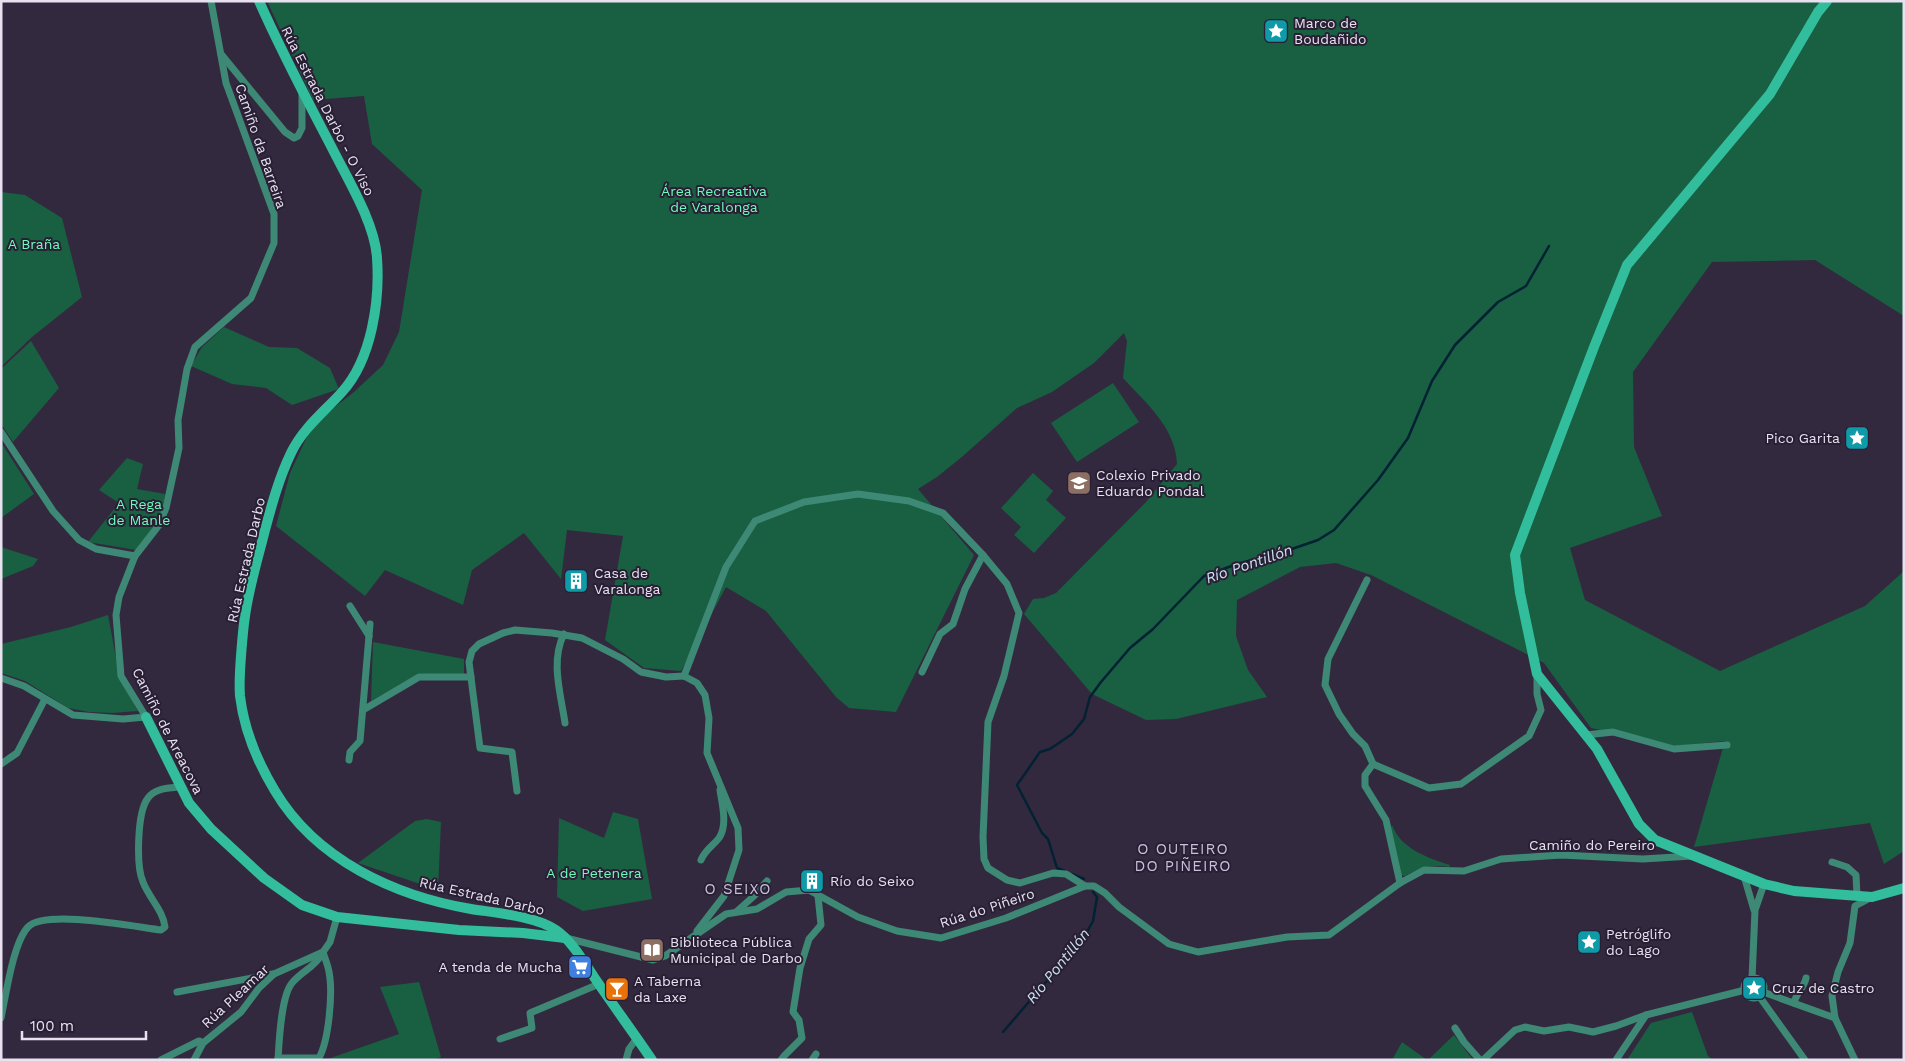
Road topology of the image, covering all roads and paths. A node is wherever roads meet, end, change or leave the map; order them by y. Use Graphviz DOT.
graph roads {
  1 [pos="211,1"];
  2 [pos="258,1"];
  3 [pos="1827,1"];
  4 [pos="220,53"];
  5 [pos="302,91"];
  6 [pos="373,232"];
  7 [pos="1,432"];
  8 [pos="983,555"];
  9 [pos="135,556"];
  10 [pos="1368,580"];
  11 [pos="350,606"];
  12 [pos="370,624"];
  13 [pos="564,634"];
  14 [pos="369,636"];
  15 [pos="922,672"];
  16 [pos="1538,674"];
  17 [pos="684,676"];
  18 [pos="471,677"];
  19 [pos="1,678"];
  20 [pos="45,699"];
  21 [pos="363,710"];
  22 [pos="146,718"];
  23 [pos="565,723"];
  24 [pos="1586,735"];
  25 [pos="1727,745"];
  26 [pos="349,760"];
  27 [pos="1,764"];
  28 [pos="1373,764"];
  29 [pos="719,782"];
  30 [pos="180,787"];
  31 [pos="517,791"];
  32 [pos="1693,856"];
  33 [pos="701,860"];
  34 [pos="1832,862"];
  35 [pos="1744,876"];
  36 [pos="767,881"];
  37 [pos="1400,882"];
  38 [pos="1764,884"];
  39 [pos="1085,886"];
  40 [pos="1904,888"];
  41 [pos="818,896"];
  42 [pos="1857,896"];
  43 [pos="1872,897"];
  44 [pos="1755,910"];
  45 [pos="736,912"];
  46 [pos="337,917"];
  47 [pos="694,935"];
  48 [pos="565,938"];
  49 [pos="589,943"];
  50 [pos="574,948"];
  51 [pos="323,952"];
  52 [pos="274,974"];
  53 [pos="1806,978"];
  54 [pos="1752,979"];
  55 [pos="599,984"];
  56 [pos="1745,990"];
  57 [pos="178,992"];
  58 [pos="1761,994"];
  59 [pos="1794,1003"];
  60 [pos="1646,1015"];
  61 [pos="1,1018"];
  62 [pos="1835,1018"];
  63 [pos="1455,1028"];
  64 [pos="637,1038"];
  65 [pos="500,1039"];
  66 [pos="202,1043"];
  67 [pos="278,1059"];
  68 [pos="161,1060"];
  69 [pos="194,1060"];
  70 [pos="626,1060"];
  71 [pos="652,1060"];
  72 [pos="781,1060"];
  73 [pos="1481,1060"];
  74 [pos="1616,1060"];
  75 [pos="1805,1060"];
  76 [pos="1855,1060"];
  1 -- 4 [label="street, Camiño da Barreira"];
  2 -- 5 [label="street, Rúa Estrada Darbo - O Viso"];
  3 -- 16 [label="street"];
  4 -- 5 [label="street"];
  4 -- 9 [label="street, Camiño da Barreira"];
  5 -- 6 [label="street, Rúa Estrada Darbo - O Viso"];
  6 -- 48 [label="street, Rúa Estrada Darbo"];
  7 -- 9 [label="street"];
  8 -- 15 [label="street"];
  8 -- 17 [label="street, Camiño do Pereiro"];
  8 -- 39 [label="street, Camiño do Pereiro"];
  9 -- 22 [label="street, Camiño de Areacova"];
  10 -- 28 [label="street"];
  11 -- 14 [label="street"];
  12 -- 14 [label="street"];
  13 -- 17 [label="street"];
  13 -- 18 [label="street"];
  13 -- 23 [label="street"];
  14 -- 21 [label="street"];
  16 -- 24 [label="street"];
  16 -- 28 [label="street"];
  17 -- 29 [label="street"];
  18 -- 21 [label="street"];
  18 -- 31 [label="street"];
  19 -- 20 [label="street"];
  20 -- 22 [label="street"];
  20 -- 27 [label="street"];
  21 -- 26 [label="street"];
  22 -- 30 [label="street, Camiño de Areacova"];
  24 -- 25 [label="street"];
  24 -- 32 [label="street"];
  28 -- 37 [label="street"];
  29 -- 33 [label="street"];
  29 -- 47 [label="street"];
  30 -- 46 [label="street, Camiño de Areacova"];
  30 -- 61 [label="street"];
  32 -- 35 [label="street"];
  32 -- 37 [label="street, Camiño do Pereiro"];
  34 -- 42 [label="street"];
  35 -- 38 [label="street"];
  35 -- 44 [label="street"];
  36 -- 45 [label="street"];
  37 -- 39 [label="street, Camiño do Pereiro"];
  38 -- 42 [label="street"];
  38 -- 44 [label="street"];
  39 -- 41 [label="street, Rúa do Piñeiro"];
  40 -- 43 [label="street"];
  41 -- 45 [label="street, Rúa do Piñeiro"];
  41 -- 72 [label="street"];
  42 -- 43 [label="street"];
  43 -- 62 [label="street"];
  44 -- 54 [label="street"];
  45 -- 47 [label="street, Rúa do Piñeiro"];
  46 -- 48 [label="street, Camiño de Areacova"];
  46 -- 51 [label="street"];
  47 -- 49 [label="street, Rúa do Piñeiro"];
  48 -- 49 [label="street, Rúa do Piñeiro"];
  48 -- 50 [label="street, Rúa Estrada Darbo"];
  49 -- 50 [label="street"];
  50 -- 55 [label="street, Rúa Estrada Darbo"];
  51 -- 52 [label="street, Rúa Pleamar"];
  51 -- 67 [label="street"];
  51 -- 67 [label="street"];
  52 -- 57 [label="street"];
  52 -- 66 [label="street, Rúa Pleamar"];
  53 -- 59 [label="street"];
  54 -- 56 [label="street"];
  54 -- 58 [label="street"];
  55 -- 64 [label="street, Rúa Estrada Darbo"];
  55 -- 65 [label="street"];
  56 -- 58 [label="street"];
  56 -- 60 [label="street"];
  58 -- 59 [label="street"];
  58 -- 75 [label="street"];
  59 -- 62 [label="street"];
  60 -- 73 [label="street"];
  60 -- 74 [label="street"];
  62 -- 76 [label="street"];
  63 -- 73 [label="street"];
  64 -- 70 [label="street"];
  64 -- 71 [label="street, Rúa Estrada Darbo"];
  66 -- 68 [label="street"];
  66 -- 69 [label="street, Rúa Pleamar"];
}
